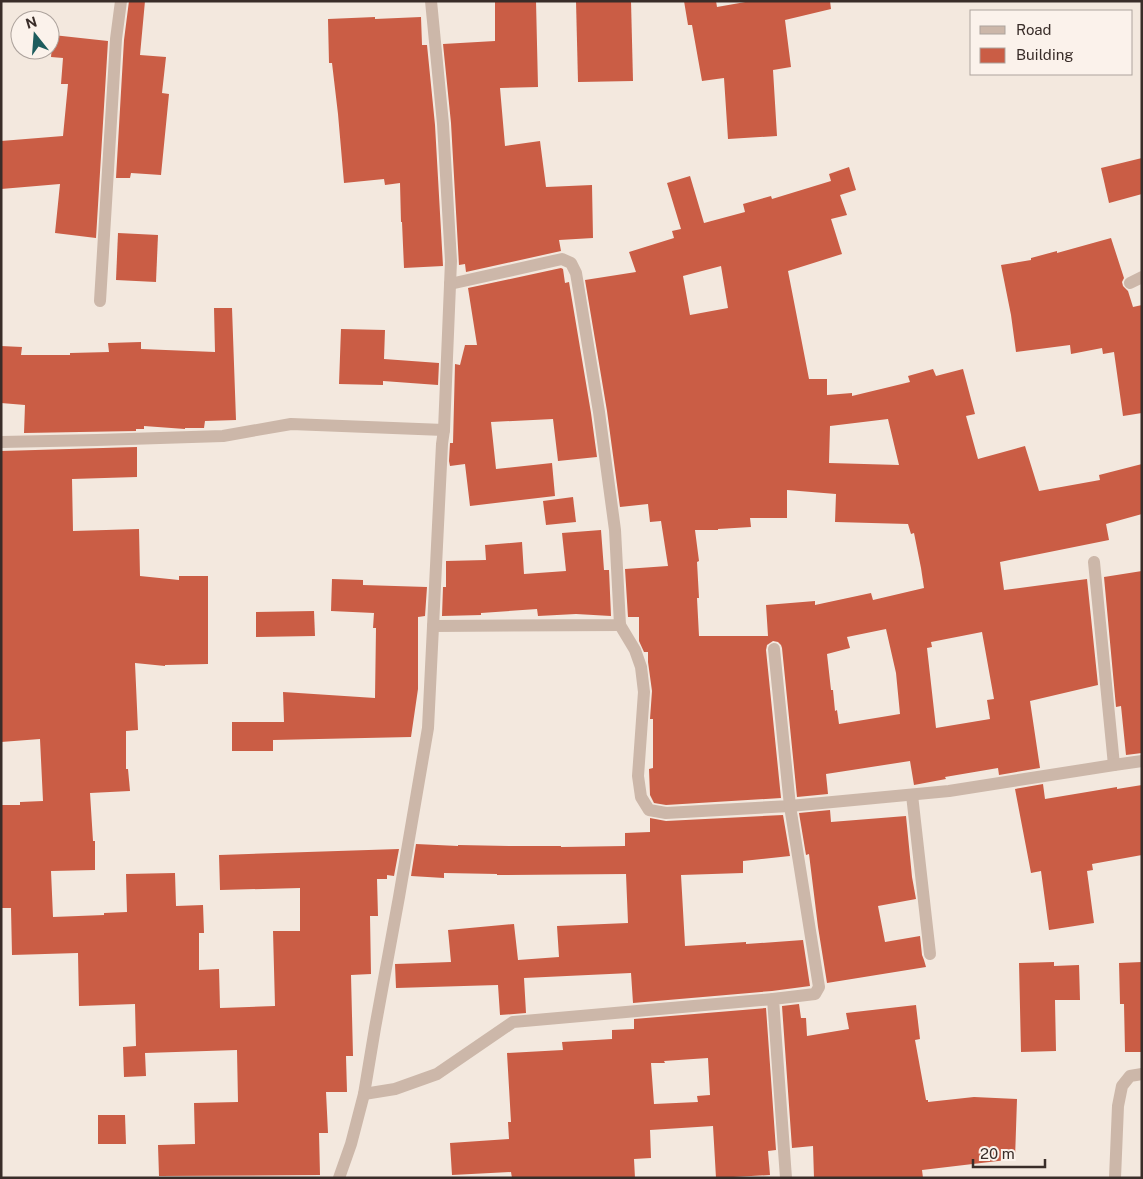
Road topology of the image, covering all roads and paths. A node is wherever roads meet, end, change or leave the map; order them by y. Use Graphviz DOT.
graph roads {
  1 [pos="121,1"];
  2 [pos="432,1"];
  3 [pos="450,284"];
  4 [pos="100,301"];
  5 [pos="444,430"];
  6 [pos="1,442"];
  7 [pos="1094,562"];
  8 [pos="620,625"];
  9 [pos="433,626"];
  10 [pos="774,649"];
  11 [pos="1142,761"];
  12 [pos="1114,765"];
  13 [pos="912,795"];
  14 [pos="790,806"];
  15 [pos="930,954"];
  16 [pos="773,999"];
  17 [pos="1142,1074"];
  18 [pos="364,1094"];
  19 [pos="339,1178"];
  20 [pos="786,1178"];
  21 [pos="1115,1178"];
  1 -- 4 [label="street"];
  2 -- 3 [label="street"];
  3 -- 5 [label="street"];
  3 -- 8 [label="street"];
  5 -- 6 [label="street"];
  5 -- 9 [label="street"];
  7 -- 12 [label="street"];
  8 -- 9 [label="street"];
  8 -- 14 [label="street"];
  9 -- 18 [label="street"];
  10 -- 14 [label="street"];
  11 -- 12 [label="street"];
  12 -- 13 [label="street"];
  13 -- 14 [label="street"];
  13 -- 15 [label="street"];
  14 -- 16 [label="street"];
  16 -- 18 [label="street"];
  16 -- 20 [label="street"];
  17 -- 21 [label="street"];
  18 -- 19 [label="street"];
}
